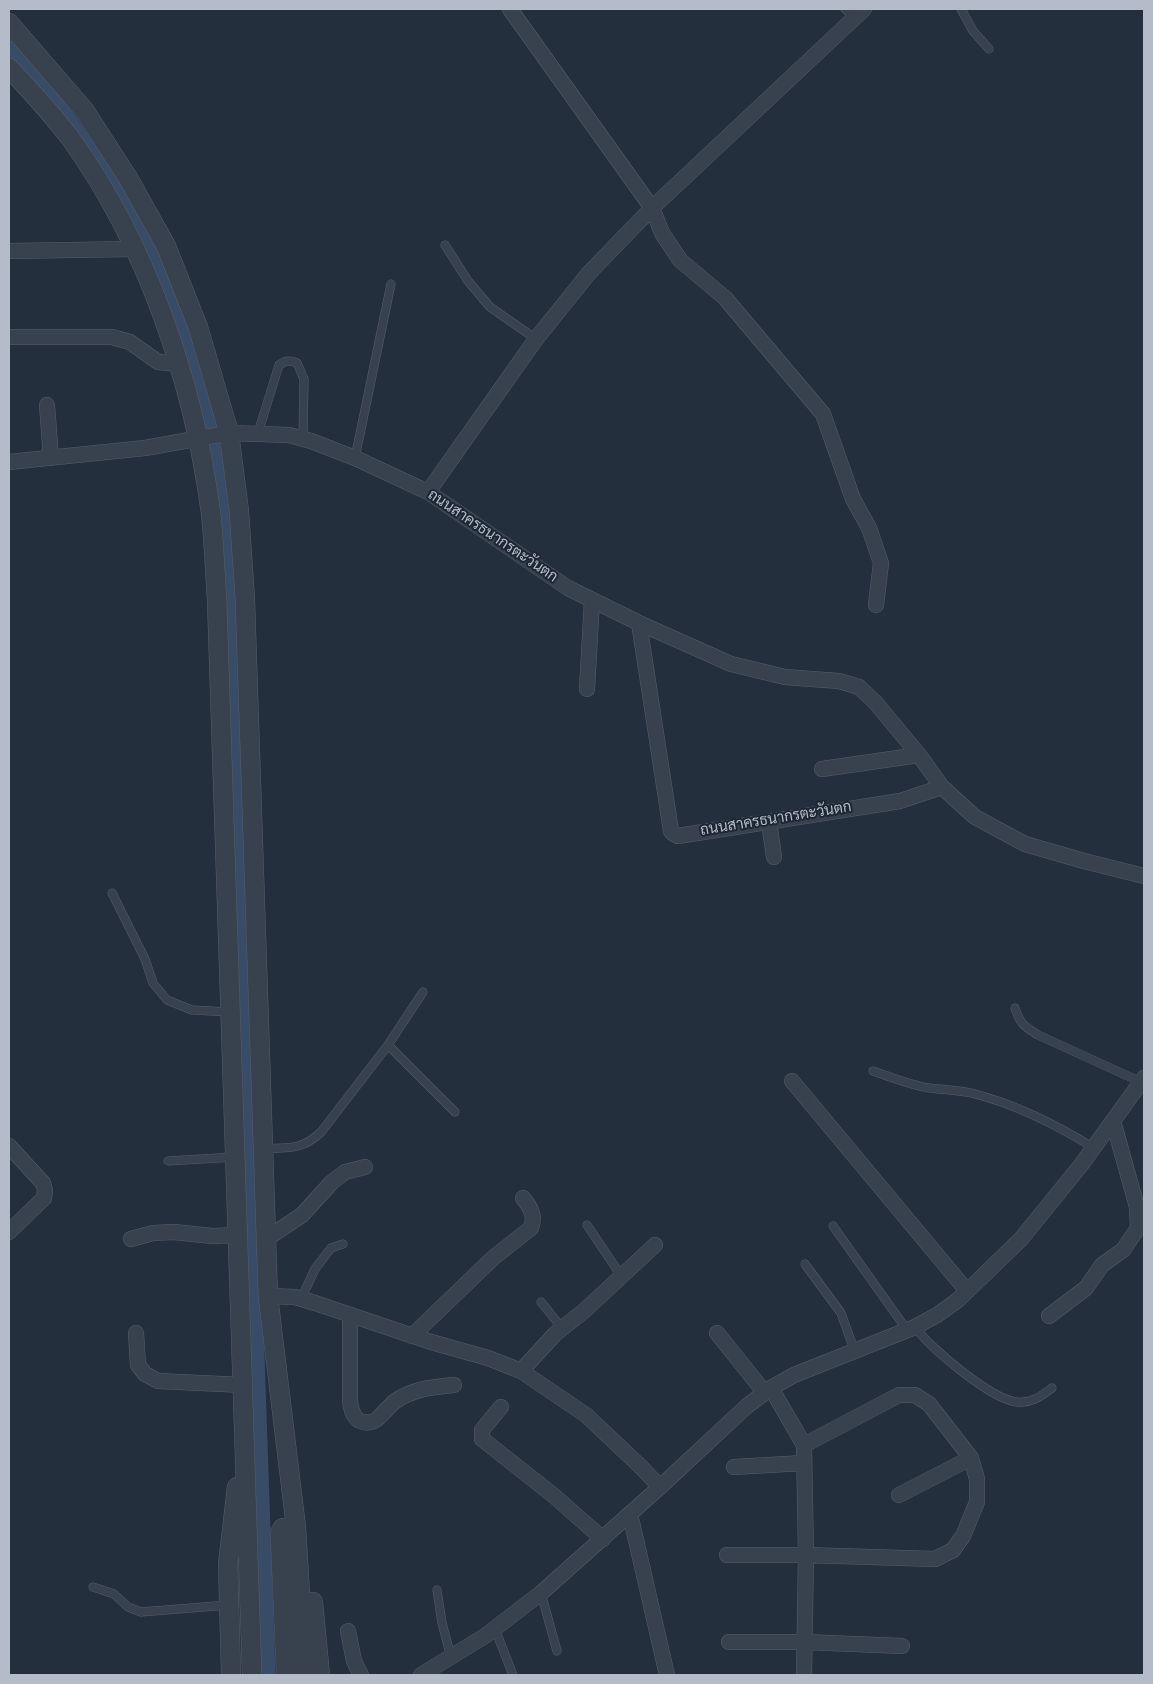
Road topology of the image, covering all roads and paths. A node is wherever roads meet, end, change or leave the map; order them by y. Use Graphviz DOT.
graph roads {
  1 [pos="510,9"];
  2 [pos="961,9"];
  3 [pos="855,12"];
  4 [pos="9,22"];
  5 [pos="989,49"];
  6 [pos="9,68"];
  7 [pos="652,208"];
  8 [pos="445,245"];
  9 [pos="134,249"];
  10 [pos="15,251"];
  11 [pos="9,261"];
  12 [pos="391,284"];
  13 [pos="9,337"];
  14 [pos="536,339"];
  15 [pos="178,364"];
  16 [pos="47,405"];
  17 [pos="258,433"];
  18 [pos="227,434"];
  19 [pos="200,439"];
  20 [pos="303,439"];
  21 [pos="51,458"];
  22 [pos="355,458"];
  23 [pos="9,462"];
  24 [pos="428,492"];
  25 [pos="592,600"];
  26 [pos="876,605"];
  27 [pos="639,623"];
  28 [pos="587,689"];
  29 [pos="919,755"];
  30 [pos="822,769"];
  31 [pos="942,787"];
  32 [pos="769,822"];
  33 [pos="774,857"];
  34 [pos="1144,876"];
  35 [pos="112,893"];
  36 [pos="423,992"];
  37 [pos="1015,1008"];
  38 [pos="230,1012"];
  39 [pos="388,1045"];
  40 [pos="874,1071"];
  41 [pos="792,1081"];
  42 [pos="1141,1087"];
  43 [pos="455,1112"];
  44 [pos="1113,1121"];
  45 [pos="9,1146"];
  46 [pos="1094,1148"];
  47 [pos="263,1149"];
  48 [pos="235,1157"];
  49 [pos="168,1161"];
  50 [pos="365,1167"];
  51 [pos="523,1198"];
  52 [pos="587,1226"];
  53 [pos="833,1226"];
  54 [pos="9,1232"];
  55 [pos="238,1235"];
  56 [pos="131,1239"];
  57 [pos="266,1239"];
  58 [pos="343,1244"];
  59 [pos="656,1245"];
  60 [pos="805,1264"];
  61 [pos="622,1277"];
  62 [pos="967,1291"];
  63 [pos="268,1296"];
  64 [pos="301,1299"];
  65 [pos="541,1302"];
  66 [pos="350,1315"];
  67 [pos="1049,1316"];
  68 [pos="562,1328"];
  69 [pos="911,1329"];
  70 [pos="136,1333"];
  71 [pos="717,1334"];
  72 [pos="412,1336"];
  73 [pos="855,1352"];
  74 [pos="521,1371"];
  75 [pos="243,1385"];
  76 [pos="454,1385"];
  77 [pos="1052,1388"];
  78 [pos="768,1390"];
  79 [pos="501,1407"];
  80 [pos="244,1431"];
  81 [pos="804,1445"];
  82 [pos="971,1458"];
  83 [pos="804,1463"];
  84 [pos="734,1467"];
  85 [pos="660,1487"];
  86 [pos="292,1493"];
  87 [pos="899,1495"];
  88 [pos="630,1514"];
  89 [pos="296,1528"];
  90 [pos="603,1539"];
  91 [pos="727,1555"];
  92 [pos="806,1555"];
  93 [pos="93,1587"];
  94 [pos="437,1590"];
  95 [pos="541,1594"];
  96 [pos="229,1604"];
  97 [pos="495,1628"];
  98 [pos="348,1631"];
  99 [pos="728,1642"];
  100 [pos="804,1642"];
  101 [pos="902,1646"];
  102 [pos="557,1651"];
  103 [pos="451,1657"];
  104 [pos="231,1675"];
  105 [pos="252,1675"];
  106 [pos="286,1675"];
  107 [pos="305,1675"];
  108 [pos="320,1675"];
  109 [pos="361,1675"];
  110 [pos="421,1675"];
  111 [pos="514,1675"];
  112 [pos="667,1675"];
  113 [pos="804,1675"];
  1 -- 7 [label="street"];
  2 -- 5 [label="lane"];
  3 -- 7 [label="street"];
  4 -- 18 [label="street"];
  6 -- 9 [label="street"];
  7 -- 14 [label="street"];
  7 -- 26 [label="street"];
  8 -- 14 [label="lane"];
  9 -- 10 [label="street"];
  9 -- 15 [label="street"];
  10 -- 11 [label="street"];
  12 -- 22 [label="lane"];
  13 -- 15 [label="street"];
  14 -- 24 [label="street"];
  15 -- 19 [label="street"];
  16 -- 21 [label="street"];
  17 -- 18 [label="street, ถนนสาครธนากรตะวันตก"];
  17 -- 20 [label="street, ถนนสาครธนากรตะวันตก"];
  17 -- 20 [label="lane"];
  18 -- 19 [label="street, ถนนสาครธนากรตะวันตก"];
  18 -- 47 [label="street"];
  19 -- 21 [label="street, ถนนสาครธนากรตะวันตก"];
  19 -- 38 [label="street"];
  20 -- 22 [label="street, ถนนสาครธนากรตะวันตก"];
  21 -- 23 [label="street, ถนนสาครธนากรตะวันตก"];
  22 -- 24 [label="street, ถนนสาครธนากรตะวันตก"];
  24 -- 25 [label="street, ถนนสาครธนากรตะวันตก"];
  25 -- 27 [label="street, ถนนสาครธนากรตะวันตก"];
  25 -- 28 [label="street"];
  27 -- 29 [label="street, ถนนสาครธนากรตะวันตก"];
  27 -- 32 [label="street, ถนนสาครธนากรตะวันตก"];
  29 -- 30 [label="street"];
  29 -- 31 [label="street, ถนนสาครธนากรตะวันตก"];
  31 -- 32 [label="street, ถนนสาครธนากรตะวันตก"];
  31 -- 34 [label="street, ถนนสาครธนากรตะวันตก"];
  32 -- 33 [label="street"];
  35 -- 38 [label="lane"];
  36 -- 39 [label="lane"];
  37 -- 42 [label="lane"];
  38 -- 48 [label="street"];
  39 -- 43 [label="lane"];
  39 -- 47 [label="lane"];
  40 -- 46 [label="lane"];
  41 -- 62 [label="street"];
  42 -- 44 [label="street"];
  44 -- 46 [label="street"];
  44 -- 67 [label="street"];
  45 -- 54 [label="street"];
  46 -- 62 [label="street"];
  47 -- 57 [label="street"];
  48 -- 49 [label="lane"];
  48 -- 55 [label="street"];
  50 -- 57 [label="street"];
  51 -- 72 [label="street"];
  52 -- 61 [label="lane"];
  53 -- 69 [label="lane"];
  55 -- 56 [label="street"];
  55 -- 75 [label="street"];
  57 -- 63 [label="street"];
  58 -- 64 [label="lane"];
  59 -- 61 [label="street"];
  60 -- 73 [label="lane"];
  61 -- 68 [label="street"];
  62 -- 69 [label="street"];
  63 -- 64 [label="street"];
  63 -- 86 [label="street"];
  64 -- 66 [label="street"];
  65 -- 68 [label="lane"];
  66 -- 72 [label="street"];
  66 -- 76 [label="street"];
  68 -- 74 [label="street"];
  69 -- 73 [label="street"];
  69 -- 77 [label="lane"];
  70 -- 75 [label="street"];
  71 -- 78 [label="street"];
  72 -- 74 [label="street"];
  73 -- 78 [label="street"];
  74 -- 85 [label="street"];
  75 -- 80 [label="street"];
  78 -- 81 [label="street"];
  78 -- 85 [label="street"];
  79 -- 90 [label="street"];
  80 -- 96 [label="street"];
  80 -- 105 [label="street"];
  81 -- 82 [label="street"];
  81 -- 83 [label="street"];
  82 -- 87 [label="street"];
  82 -- 92 [label="street"];
  83 -- 84 [label="street"];
  83 -- 92 [label="street"];
  85 -- 88 [label="street"];
  86 -- 89 [label="street"];
  86 -- 108 [label="street"];
  88 -- 90 [label="street"];
  88 -- 112 [label="street"];
  89 -- 106 [label="street"];
  89 -- 107 [label="street"];
  90 -- 95 [label="street"];
  91 -- 92 [label="street"];
  92 -- 100 [label="street"];
  93 -- 96 [label="lane"];
  94 -- 103 [label="lane"];
  95 -- 97 [label="street"];
  95 -- 102 [label="lane"];
  96 -- 104 [label="street"];
  97 -- 103 [label="street"];
  97 -- 111 [label="lane"];
  98 -- 109 [label="street"];
  99 -- 100 [label="street"];
  100 -- 101 [label="street"];
  100 -- 113 [label="street"];
  103 -- 110 [label="street"];
}
